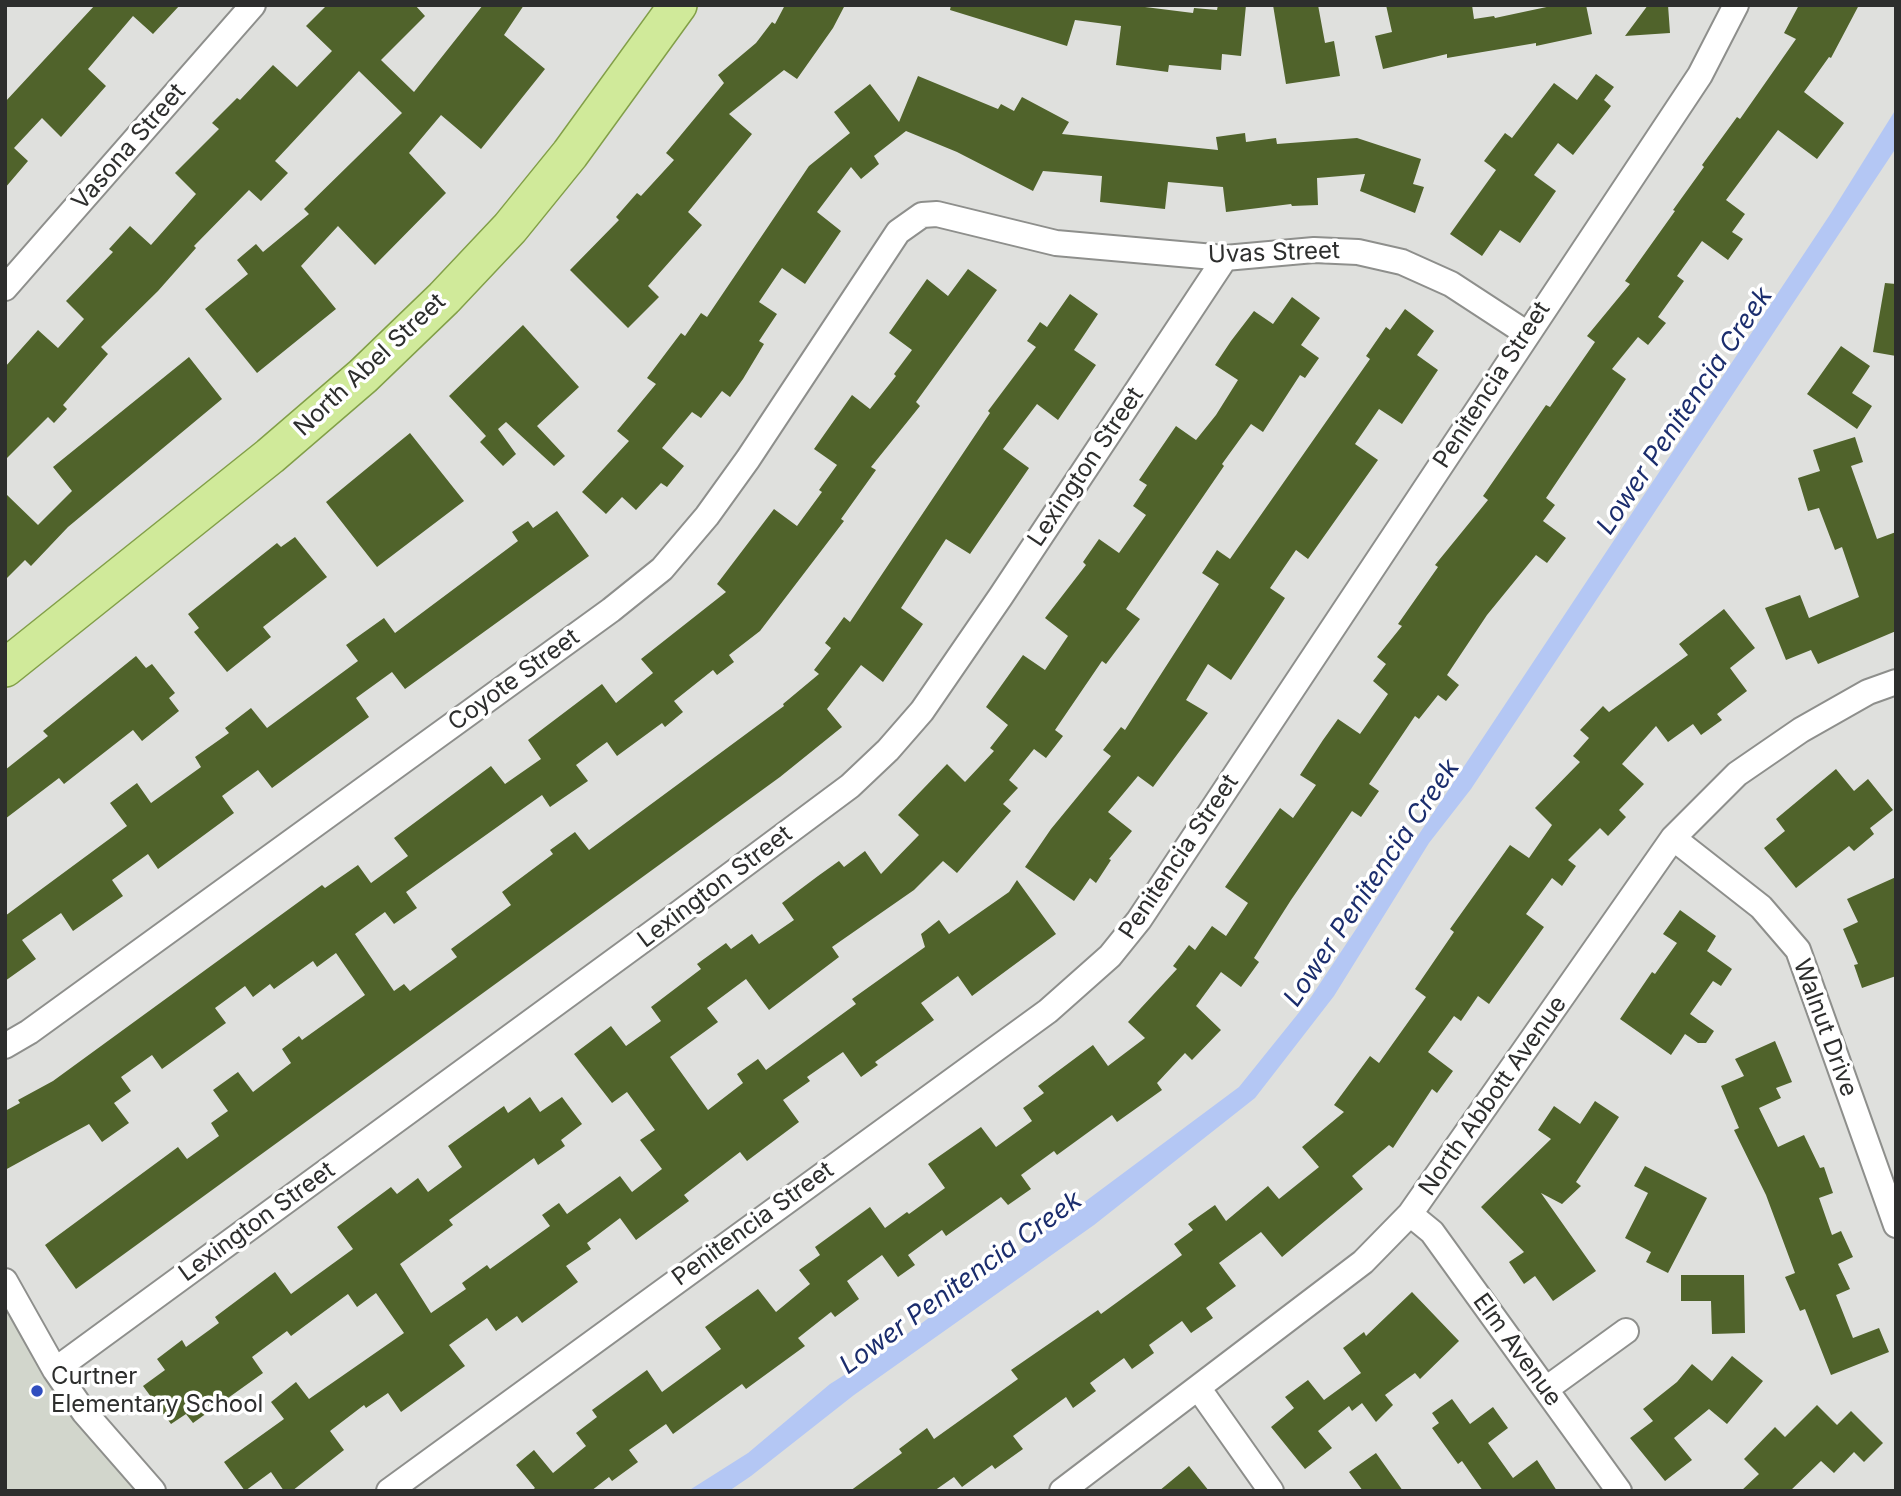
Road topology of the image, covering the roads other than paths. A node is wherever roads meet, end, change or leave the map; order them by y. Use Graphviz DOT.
graph roads {
  1 [pos="253,5"];
  2 [pos="678,5"];
  3 [pos="1736,5"];
  4 [pos="922,215"];
  5 [pos="1225,258"];
  6 [pos="5,288"];
  7 [pos="1526,333"];
  8 [pos="5,668"];
  9 [pos="1896,682"];
  10 [pos="1673,838"];
  11 [pos="5,1046"];
  12 [pos="1410,1214"];
  13 [pos="1896,1225"];
  14 [pos="5,1280"];
  15 [pos="1626,1331"];
  16 [pos="55,1370"];
  17 [pos="1199,1389"];
  18 [pos="1546,1389"];
  19 [pos="153,1491"];
  20 [pos="389,1491"];
  21 [pos="1062,1491"];
  22 [pos="1271,1491"];
  23 [pos="1619,1491"];
  1 -- 6 [label="street, Vasona Street"];
  2 -- 8 [label="main road, North Abel Street"];
  3 -- 7 [label="street, Penitencia Street"];
  4 -- 5 [label="street, Uvas Street"];
  4 -- 11 [label="street, Coyote Street"];
  5 -- 7 [label="street, Uvas Street"];
  5 -- 16 [label="street, Lexington Street"];
  7 -- 20 [label="street, Penitencia Street"];
  9 -- 10 [label="street, North Abbott Avenue"];
  10 -- 12 [label="street, North Abbott Avenue"];
  10 -- 13 [label="street, Walnut Drive"];
  12 -- 17 [label="street, North Abbott Avenue"];
  12 -- 18 [label="street, Elm Avenue"];
  14 -- 16 [label="street"];
  15 -- 18 [label="street"];
  16 -- 19 [label="street"];
  17 -- 21 [label="street, North Abbott Avenue"];
  17 -- 22 [label="street"];
  18 -- 23 [label="street, Elm Avenue"];
}
